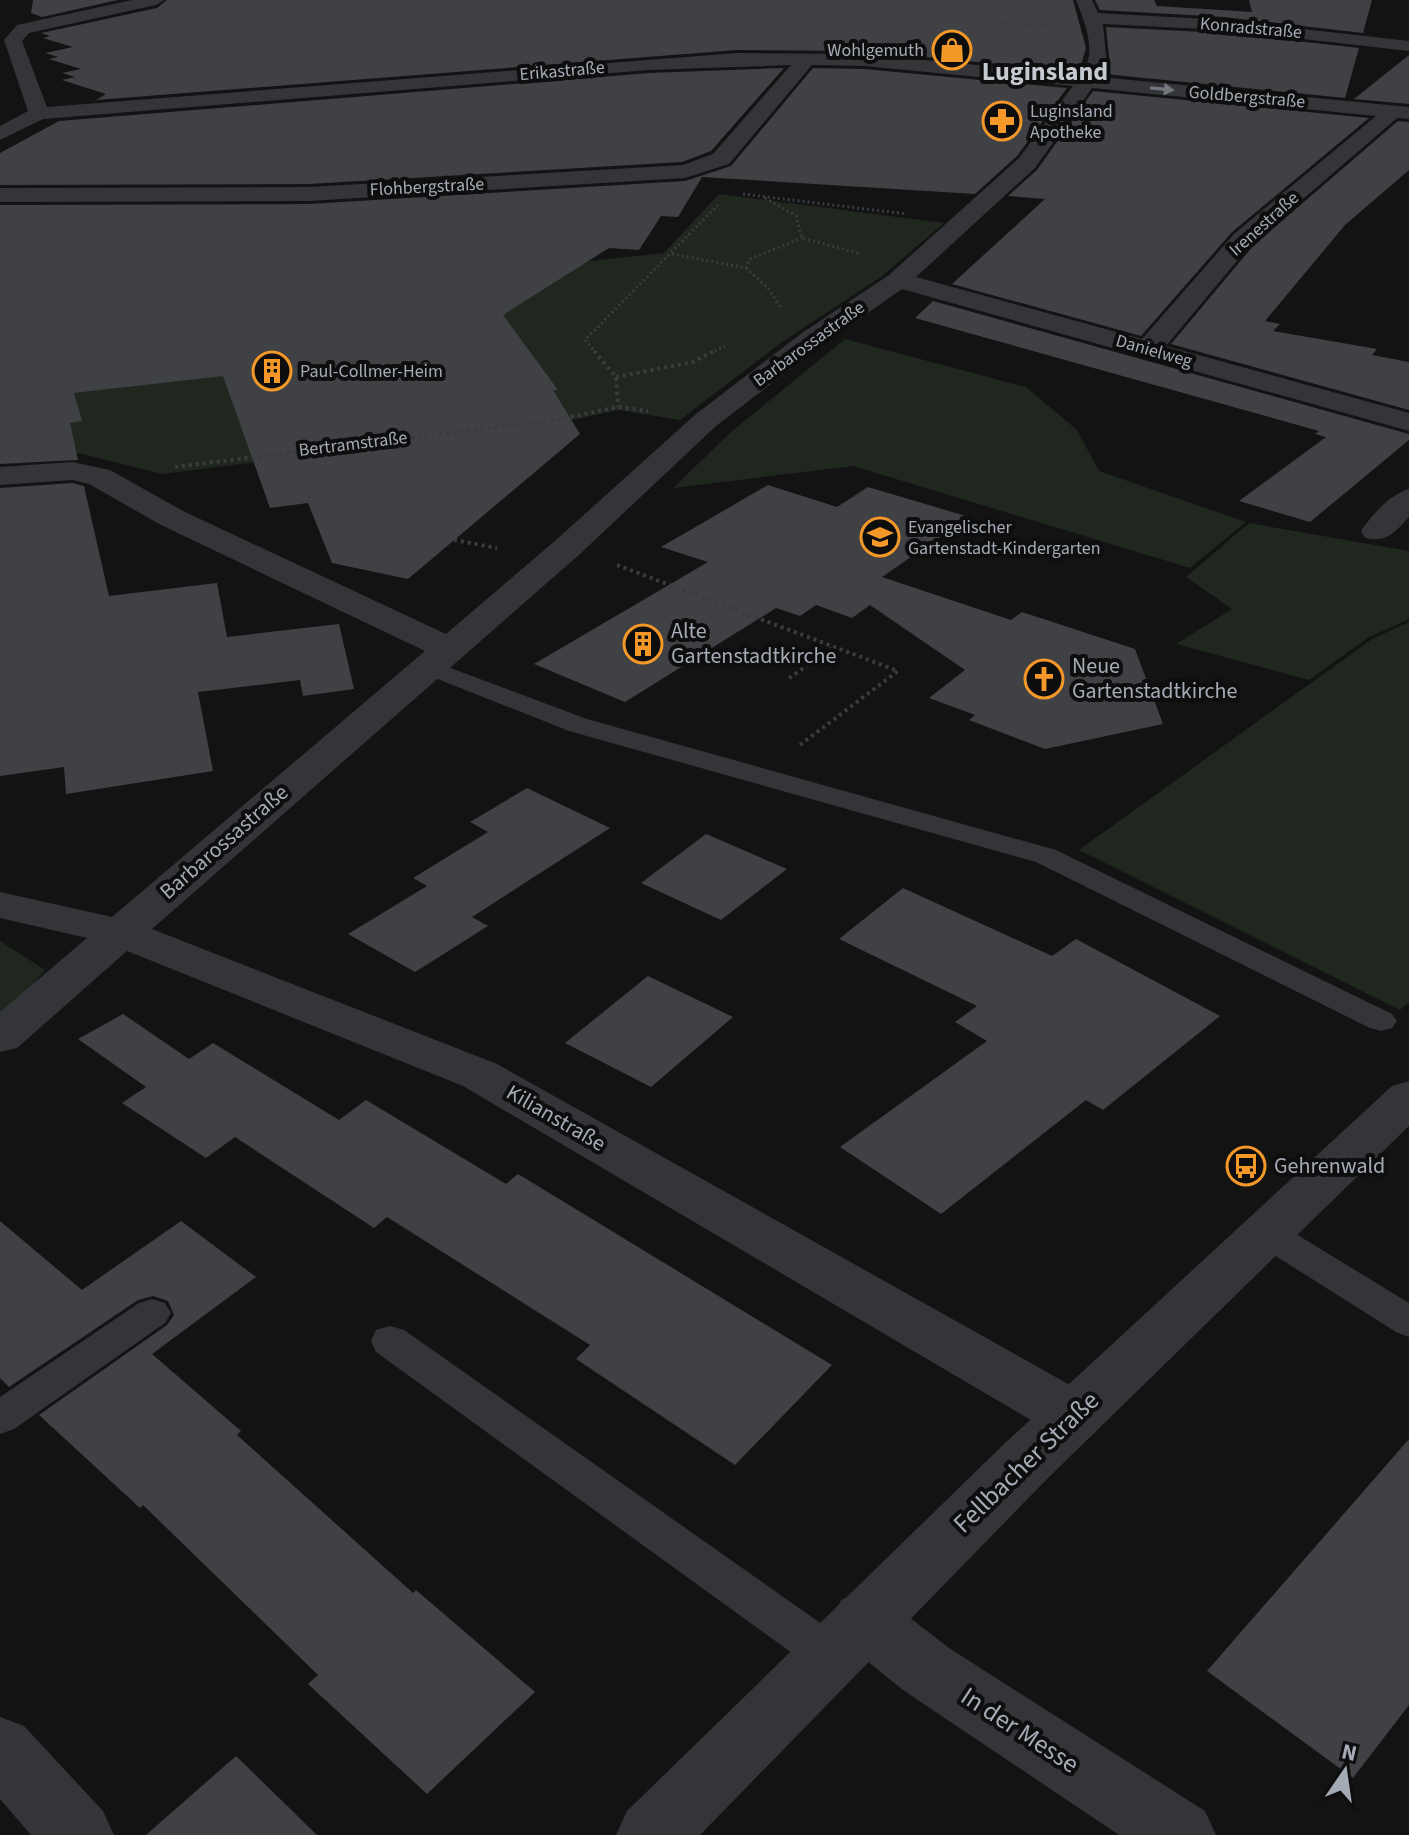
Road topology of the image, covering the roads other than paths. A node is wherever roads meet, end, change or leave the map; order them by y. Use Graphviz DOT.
graph roads {
  1 [pos="156,0"];
  2 [pos="1084,0"];
  3 [pos="1305,11"];
  4 [pos="1093,18"];
  5 [pos="1302,32"];
  6 [pos="1409,46"];
  7 [pos="806,60"];
  8 [pos="1084,82"];
  9 [pos="1401,112"];
  10 [pos="39,113"];
  11 [pos="0,134"];
  12 [pos="0,195"];
  13 [pos="905,274"];
  14 [pos="1149,349"];
  15 [pos="1409,422"];
  16 [pos="0,476"];
  17 [pos="1409,499"];
  18 [pos="1377,531"];
  19 [pos="439,658"];
  20 [pos="0,905"];
  21 [pos="118,932"];
  22 [pos="1381,1021"];
  23 [pos="0,1037"];
  24 [pos="1409,1098"];
  25 [pos="1265,1232"];
  26 [pos="152,1313"];
  27 [pos="1409,1322"];
  28 [pos="390,1341"];
  29 [pos="1074,1416"];
  30 [pos="0,1418"];
  31 [pos="847,1637"];
  32 [pos="0,1749"];
  33 [pos="78,1835"];
  34 [pos="652,1835"];
  35 [pos="1180,1835"];
  1 -- 10 [label="street"];
  2 -- 4 [label="street, Barbarossastraße"];
  3 -- 5 [label="street"];
  4 -- 5 [label="street, Konradstraße"];
  4 -- 8 [label="street, Barbarossastraße"];
  5 -- 6 [label="street, Konradstraße"];
  7 -- 8 [label="street, Erikastraße"];
  7 -- 10 [label="street, Erikastraße"];
  7 -- 12 [label="street, Flohbergstraße"];
  8 -- 9 [label="street, Goldbergstraße, one-way"];
  8 -- 13 [label="street, Barbarossastraße"];
  9 -- 14 [label="street, Irenestraße"];
  10 -- 11 [label="street"];
  13 -- 14 [label="street, Danielweg"];
  13 -- 19 [label="street, Barbarossastraße"];
  14 -- 15 [label="street, Danielweg"];
  16 -- 19 [label="street"];
  17 -- 18 [label="street"];
  19 -- 21 [label="street, Barbarossastraße"];
  19 -- 22 [label="lane"];
  20 -- 21 [label="street, Kilianstraße"];
  21 -- 23 [label="street, Barbarossastraße"];
  21 -- 29 [label="street, Kilianstraße"];
  24 -- 25 [label="street, Fellbacher Straße"];
  25 -- 27 [label="lane"];
  25 -- 29 [label="street, Fellbacher Straße"];
  26 -- 30 [label="lane"];
  28 -- 31 [label="lane"];
  29 -- 31 [label="street, Fellbacher Straße"];
  31 -- 34 [label="street, Fellbacher Straße"];
  31 -- 35 [label="street, In der Messe"];
  32 -- 33 [label="street"];
}
